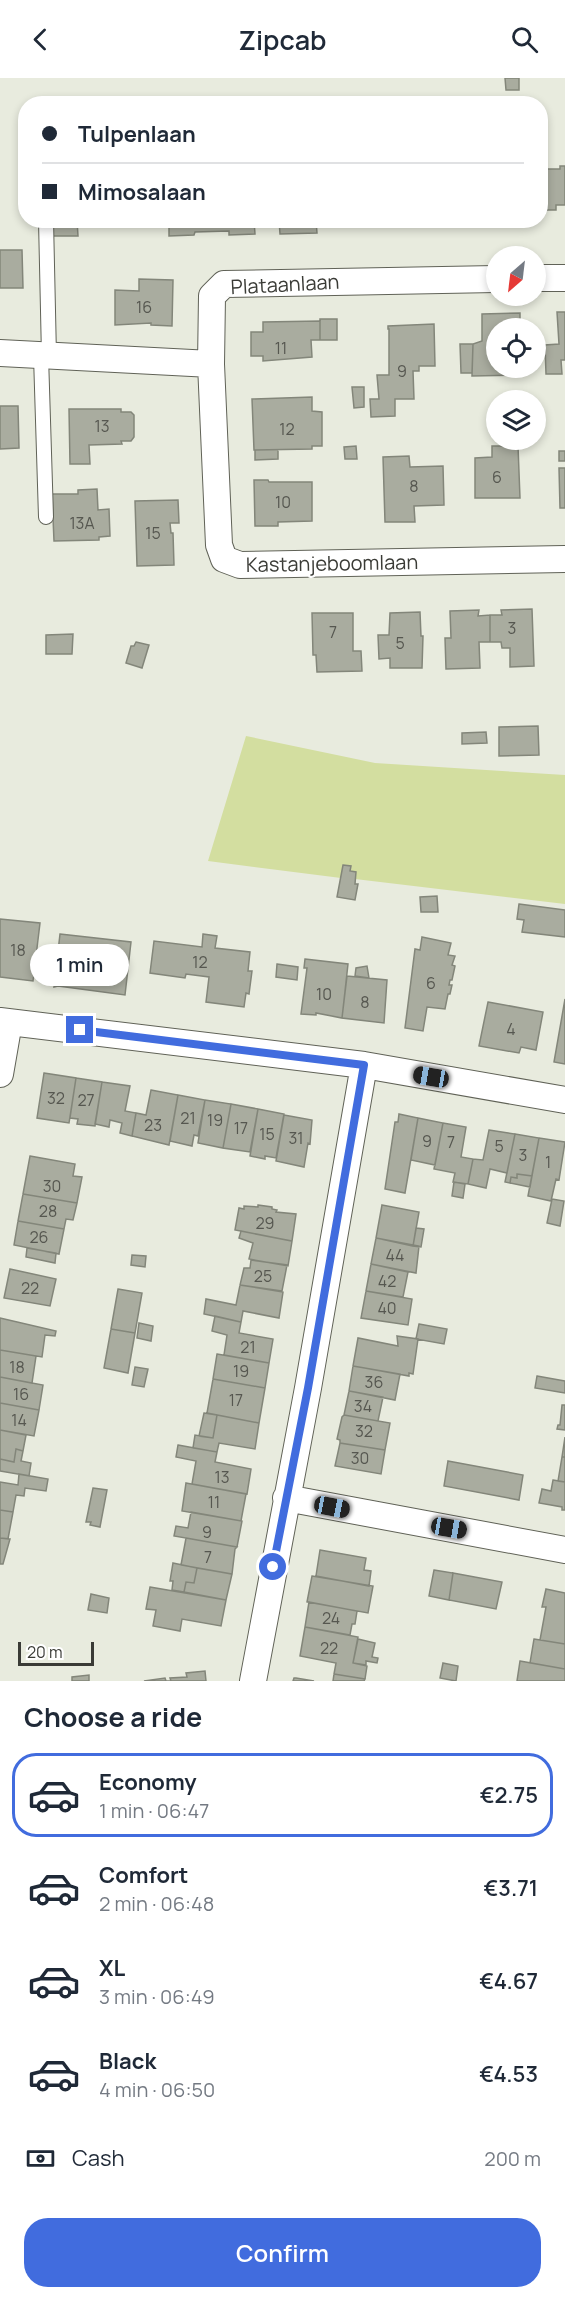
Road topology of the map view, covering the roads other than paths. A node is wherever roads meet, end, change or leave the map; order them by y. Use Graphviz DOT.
graph roads {
  1 [pos="46,228"];
  2 [pos="546,278"];
  3 [pos="565,278"];
  4 [pos="486,279"];
  5 [pos="0,353"];
  6 [pos="45,356"];
  7 [pos="211,364"];
  8 [pos="46,517"];
  9 [pos="565,559"];
  10 [pos="4,1022"];
  11 [pos="364,1065"];
  12 [pos="0,1074"];
  13 [pos="565,1100"];
  14 [pos="286,1498"];
  15 [pos="565,1550"];
  16 [pos="253,1681"];
  1 -- 6 [label="lane"];
  2 -- 3 [label="street"];
  4 -- 7 [label="street, Plataanlaan"];
  5 -- 6 [label="street"];
  6 -- 7 [label="street"];
  6 -- 8 [label="lane"];
  7 -- 9 [label="street, Kastanjeboomlaan"];
  10 -- 11 [label="street"];
  10 -- 12 [label="street"];
  11 -- 13 [label="street"];
  11 -- 14 [label="street"];
  14 -- 15 [label="street"];
  14 -- 16 [label="street"];
}
